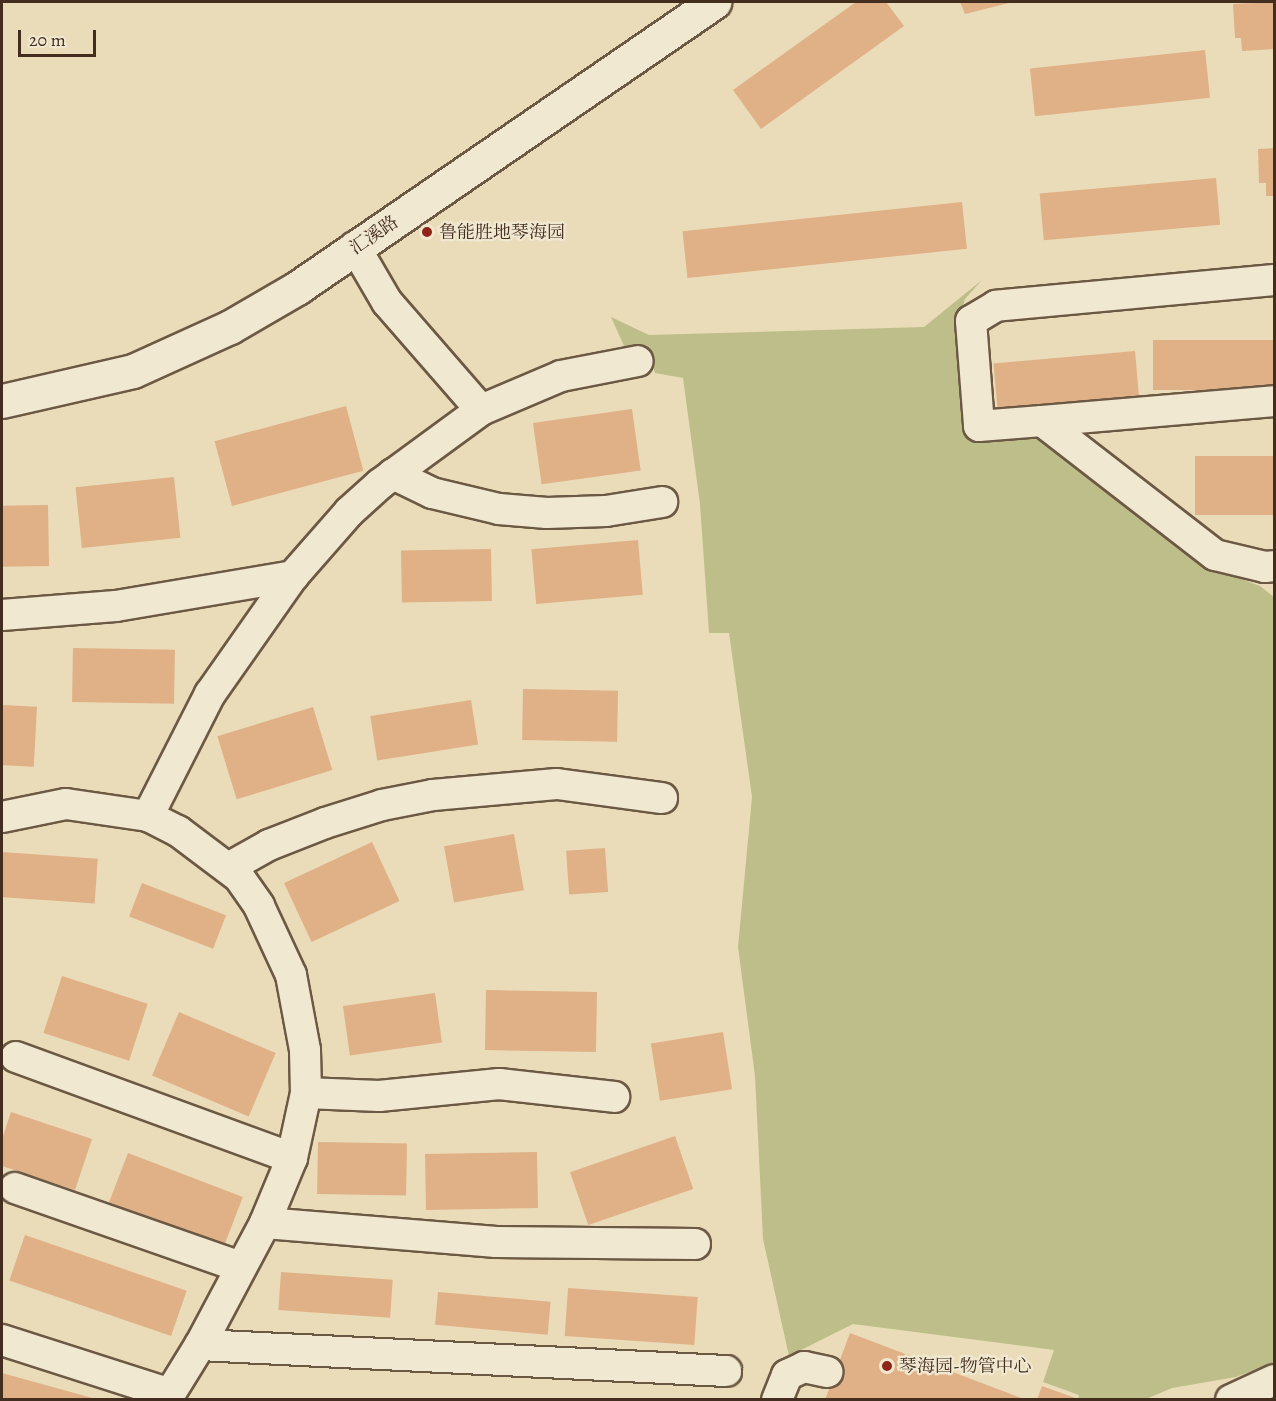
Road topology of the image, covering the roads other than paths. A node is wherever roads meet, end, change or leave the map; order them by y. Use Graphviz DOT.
graph roads {
  1 [pos="714,2"];
  2 [pos="356,248"];
  3 [pos="1275,280"];
  4 [pos="638,361"];
  5 [pos="2,401"];
  6 [pos="1275,401"];
  7 [pos="481,410"];
  8 [pos="1042,421"];
  9 [pos="393,474"];
  10 [pos="663,502"];
  11 [pos="1271,570"];
  12 [pos="293,576"];
  13 [pos="2,615"];
  14 [pos="662,798"];
  15 [pos="148,816"];
  16 [pos="2,817"];
  17 [pos="228,868"];
  18 [pos="16,1057"];
  19 [pos="306,1093"];
  20 [pos="614,1097"];
  21 [pos="292,1158"];
  22 [pos="15,1188"];
  23 [pos="265,1223"];
  24 [pos="694,1244"];
  25 [pos="241,1267"];
  26 [pos="2,1340"];
  27 [pos="200,1345"];
  28 [pos="726,1371"];
  29 [pos="827,1371"];
  30 [pos="1275,1380"];
  31 [pos="168,1397"];
  32 [pos="777,1400"];
  33 [pos="1231,1400"];
  1 -- 2 [label="street, 汇溪路"];
  2 -- 5 [label="street, 汇溪路"];
  2 -- 7 [label="street"];
  3 -- 8 [label="street"];
  4 -- 7 [label="street"];
  6 -- 8 [label="street"];
  7 -- 9 [label="street"];
  8 -- 11 [label="street"];
  9 -- 10 [label="street"];
  9 -- 12 [label="street"];
  12 -- 13 [label="street"];
  12 -- 15 [label="street"];
  14 -- 17 [label="street"];
  15 -- 16 [label="street"];
  15 -- 17 [label="street"];
  17 -- 19 [label="street"];
  18 -- 21 [label="street"];
  19 -- 20 [label="street"];
  19 -- 21 [label="street"];
  21 -- 23 [label="street"];
  22 -- 25 [label="street"];
  23 -- 24 [label="street"];
  23 -- 25 [label="street"];
  25 -- 27 [label="street"];
  26 -- 31 [label="street"];
  27 -- 28 [label="street"];
  27 -- 31 [label="street"];
  29 -- 32 [label="street"];
  30 -- 33 [label="street"];
}
